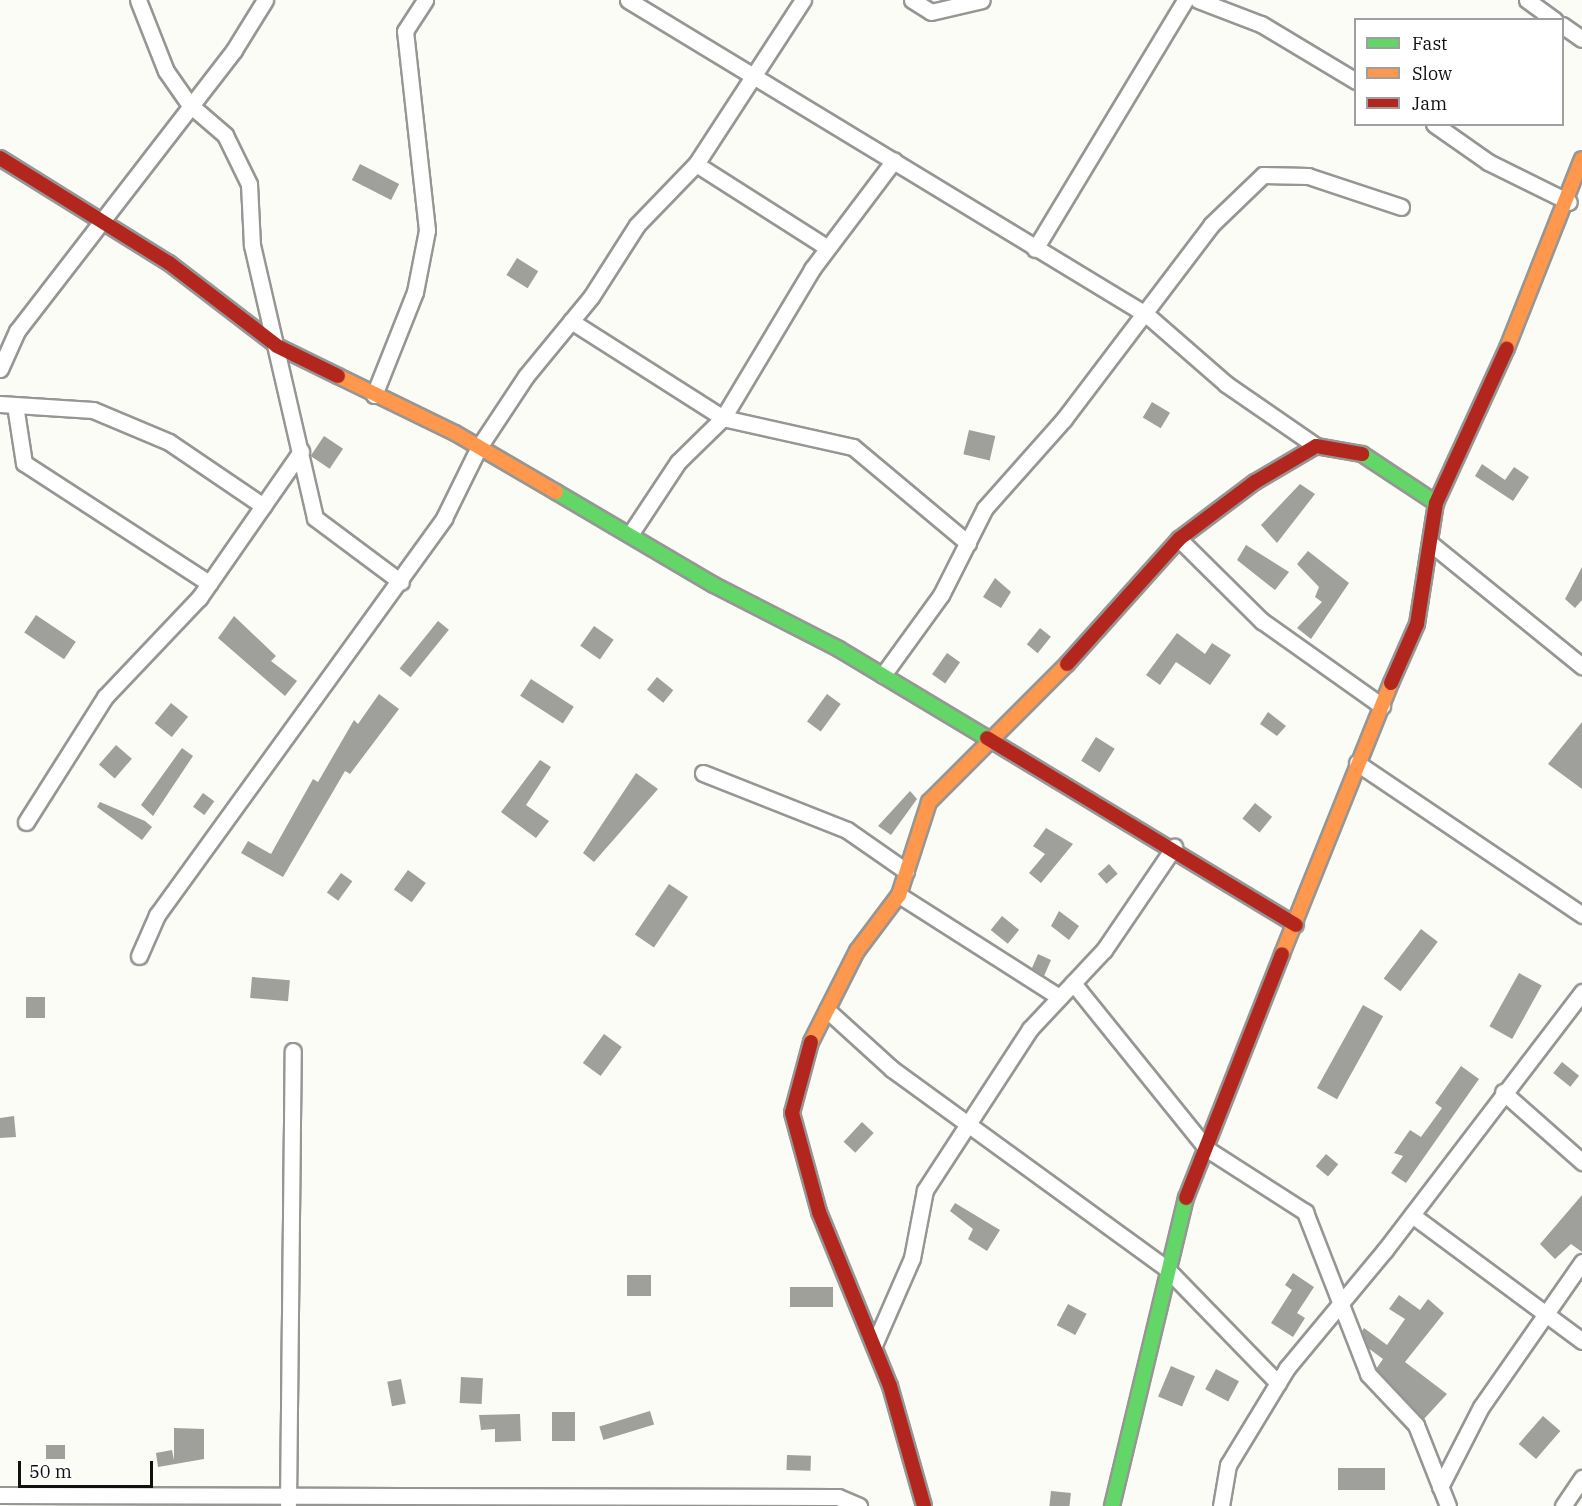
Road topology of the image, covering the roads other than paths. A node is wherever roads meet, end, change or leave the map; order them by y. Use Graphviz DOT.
graph roads {
  1 [pos="138,0"];
  2 [pos="265,0"];
  3 [pos="425,0"];
  4 [pos="627,0"];
  5 [pos="651,0"];
  6 [pos="803,0"];
  7 [pos="912,0"];
  8 [pos="982,0"];
  9 [pos="1185,0"];
  10 [pos="1198,0"];
  11 [pos="1527,0"];
  12 [pos="656,17"];
  13 [pos="1552,18"];
  14 [pos="1564,26"];
  15 [pos="1582,39"];
  16 [pos="753,73"];
  17 [pos="1354,80"];
  18 [pos="189,104"];
  19 [pos="1437,126"];
  20 [pos="0,158"];
  21 [pos="1582,159"];
  22 [pos="894,160"];
  23 [pos="696,164"];
  24 [pos="1569,202"];
  25 [pos="1401,207"];
  26 [pos="102,218"];
  27 [pos="828,248"];
  28 [pos="1035,249"];
  29 [pos="1147,315"];
  30 [pos="571,321"];
  31 [pos="277,346"];
  32 [pos="0,369"];
  33 [pos="374,395"];
  34 [pos="8,404"];
  35 [pos="723,418"];
  36 [pos="1316,446"];
  37 [pos="479,447"];
  38 [pos="301,451"];
  39 [pos="1436,503"];
  40 [pos="263,506"];
  41 [pos="631,533"];
  42 [pos="1179,539"];
  43 [pos="968,543"];
  44 [pos="1430,543"];
  45 [pos="401,582"];
  46 [pos="209,583"];
  47 [pos="1582,666"];
  48 [pos="883,675"];
  49 [pos="1382,706"];
  50 [pos="990,742"];
  51 [pos="1357,763"];
  52 [pos="703,773"];
  53 [pos="26,822"];
  54 [pos="1174,848"];
  55 [pos="906,871"];
  56 [pos="899,895"];
  57 [pos="1582,915"];
  58 [pos="1296,925"];
  59 [pos="139,956"];
  60 [pos="1073,982"];
  61 [pos="1582,992"];
  62 [pos="1059,998"];
  63 [pos="827,1010"];
  64 [pos="294,1051"];
  65 [pos="1503,1092"];
  66 [pos="967,1123"];
  67 [pos="1207,1149"];
  68 [pos="1582,1162"];
  69 [pos="1412,1215"];
  70 [pos="1582,1262"];
  71 [pos="1167,1269"];
  72 [pos="1340,1304"];
  73 [pos="1548,1316"];
  74 [pos="1582,1341"];
  75 [pos="874,1345"];
  76 [pos="1278,1383"];
  77 [pos="1582,1478"];
  78 [pos="1440,1487"];
  79 [pos="0,1495"];
  80 [pos="288,1501"];
  81 [pos="860,1506"];
  82 [pos="924,1506"];
  83 [pos="1112,1506"];
  84 [pos="1221,1506"];
  85 [pos="1448,1506"];
  86 [pos="1563,1506"];
  1 -- 18 [label="street"];
  2 -- 18 [label="street"];
  3 -- 33 [label="street"];
  4 -- 12 [label="street"];
  5 -- 12 [label="street"];
  6 -- 16 [label="street"];
  7 -- 8 [label="street"];
  9 -- 28 [label="street"];
  10 -- 17 [label="street"];
  11 -- 13 [label="street"];
  12 -- 16 [label="street"];
  14 -- 15 [label="street"];
  16 -- 22 [label="street"];
  16 -- 23 [label="street"];
  18 -- 26 [label="street"];
  18 -- 31 [label="street"];
  19 -- 24 [label="street"];
  20 -- 26 [label="street"];
  21 -- 24 [label="street"];
  22 -- 27 [label="street"];
  22 -- 28 [label="street"];
  23 -- 27 [label="street"];
  23 -- 30 [label="street"];
  24 -- 39 [label="street"];
  25 -- 29 [label="street"];
  26 -- 31 [label="street"];
  26 -- 32 [label="street"];
  27 -- 35 [label="street"];
  28 -- 29 [label="street"];
  29 -- 36 [label="street"];
  29 -- 43 [label="street"];
  30 -- 35 [label="street"];
  30 -- 37 [label="street"];
  31 -- 33 [label="street"];
  31 -- 38 [label="street"];
  33 -- 37 [label="street"];
  34 -- 40 [label="street"];
  34 -- 46 [label="street"];
  35 -- 41 [label="street"];
  35 -- 43 [label="street"];
  36 -- 39 [label="street"];
  36 -- 42 [label="street"];
  37 -- 41 [label="street"];
  37 -- 45 [label="street"];
  38 -- 40 [label="street"];
  38 -- 45 [label="street"];
  39 -- 44 [label="street"];
  40 -- 46 [label="street"];
  41 -- 48 [label="street"];
  42 -- 49 [label="street"];
  42 -- 50 [label="street"];
  43 -- 48 [label="street"];
  44 -- 47 [label="street"];
  44 -- 49 [label="street"];
  45 -- 59 [label="street"];
  46 -- 53 [label="street"];
  48 -- 50 [label="street"];
  49 -- 51 [label="street"];
  50 -- 54 [label="street"];
  50 -- 55 [label="street"];
  51 -- 57 [label="street"];
  51 -- 58 [label="street"];
  52 -- 55 [label="street"];
  54 -- 58 [label="street"];
  54 -- 60 [label="street"];
  55 -- 56 [label="street"];
  56 -- 62 [label="street"];
  56 -- 63 [label="street"];
  58 -- 67 [label="street"];
  60 -- 62 [label="street"];
  60 -- 67 [label="street"];
  61 -- 65 [label="street"];
  62 -- 66 [label="street"];
  63 -- 66 [label="street"];
  63 -- 75 [label="street"];
  64 -- 80 [label="street"];
  65 -- 68 [label="street"];
  65 -- 69 [label="street"];
  66 -- 71 [label="street"];
  66 -- 75 [label="street"];
  67 -- 71 [label="street"];
  67 -- 72 [label="street"];
  69 -- 72 [label="street"];
  69 -- 73 [label="street"];
  70 -- 73 [label="street"];
  71 -- 76 [label="street"];
  71 -- 83 [label="street"];
  72 -- 76 [label="street"];
  72 -- 78 [label="street"];
  73 -- 74 [label="street"];
  73 -- 78 [label="street"];
  75 -- 82 [label="street"];
  76 -- 84 [label="street"];
  77 -- 86 [label="street"];
  78 -- 85 [label="street"];
  79 -- 80 [label="street"];
  80 -- 81 [label="street"];
}
